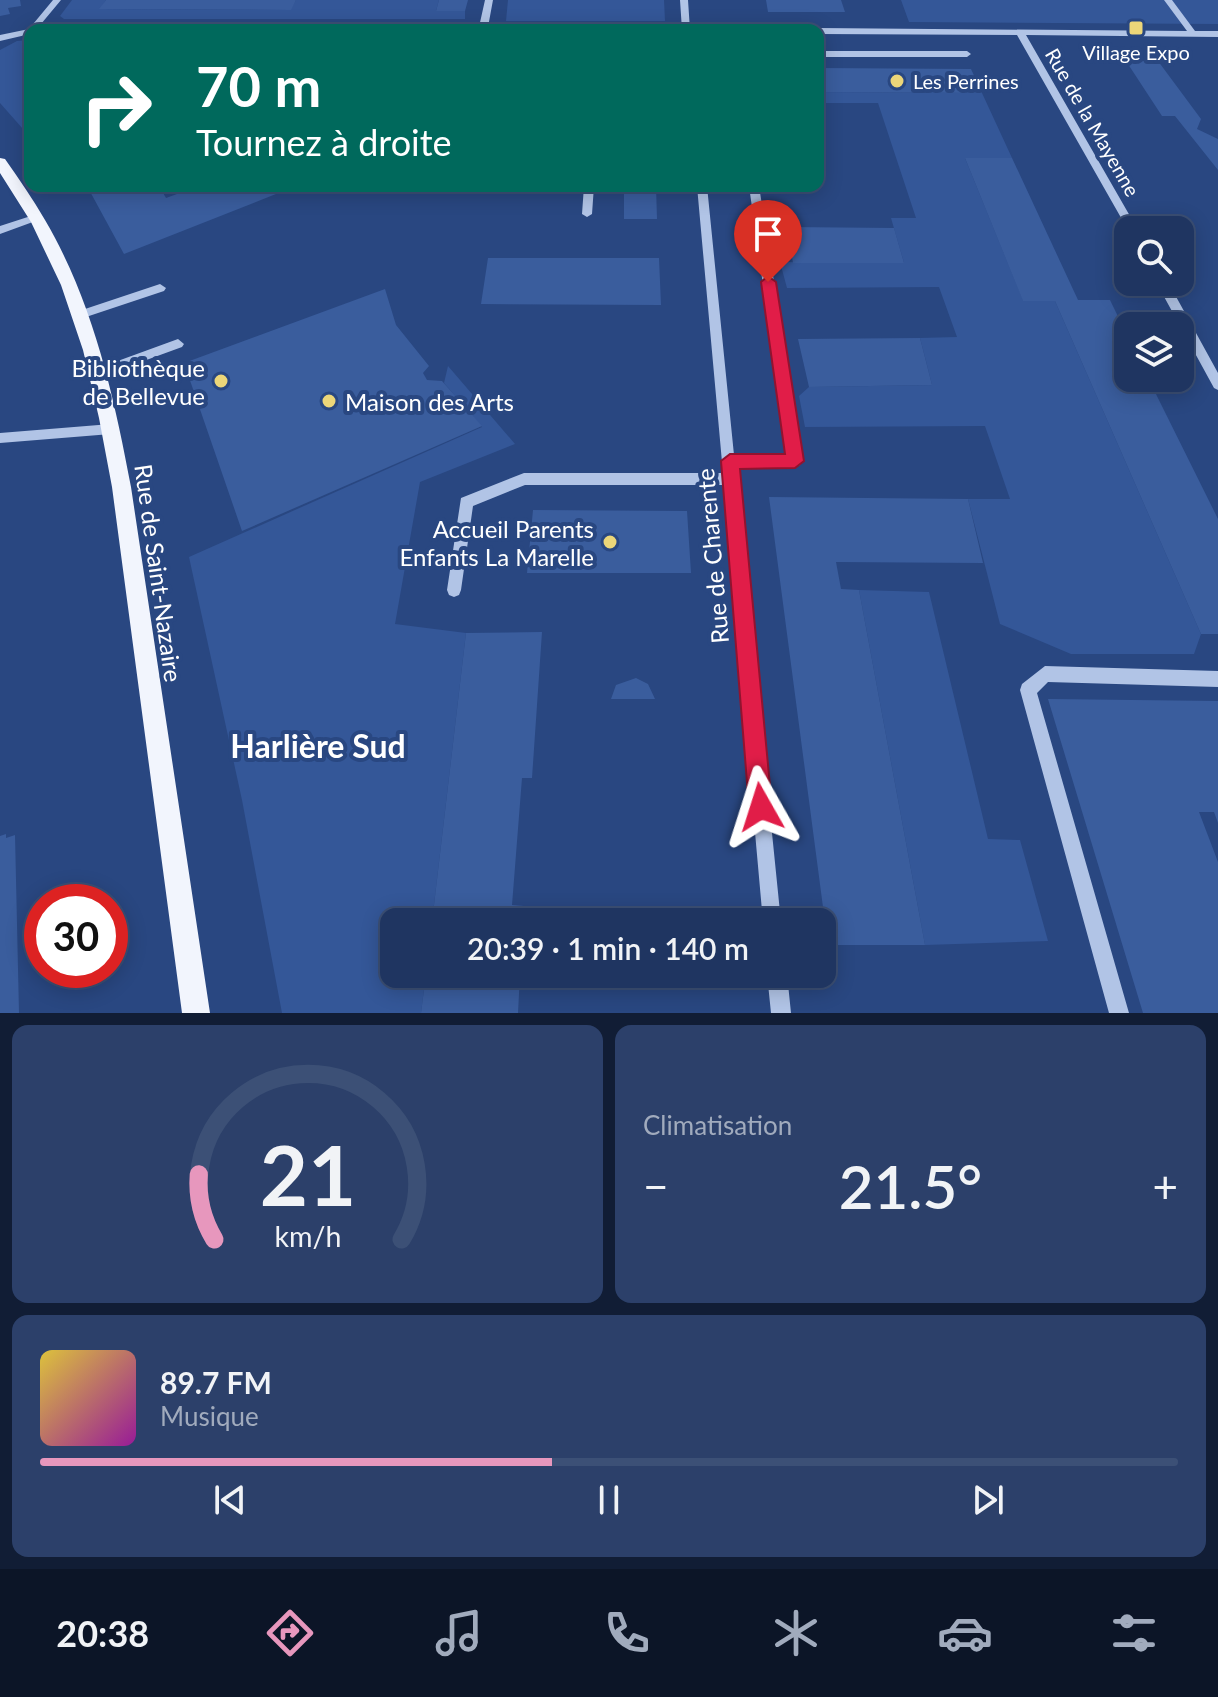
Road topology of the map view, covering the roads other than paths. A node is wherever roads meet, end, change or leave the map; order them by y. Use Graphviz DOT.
graph roads {
  1 [pos="57,0"];
  2 [pos="489,0"];
  3 [pos="684,0"];
  4 [pos="1168,0"];
  5 [pos="36,24"];
  6 [pos="484,24"];
  7 [pos="686,24"];
  8 [pos="824,31"];
  9 [pos="24,32"];
  10 [pos="1020,32"];
  11 [pos="1193,34"];
  12 [pos="1218,34"];
  13 [pos="0,38"];
  14 [pos="824,54"];
  15 [pos="967,54"];
  16 [pos="0,162"];
  17 [pos="589,192"];
  18 [pos="703,192"];
  19 [pos="755,192"];
  20 [pos="587,214"];
  21 [pos="1125,216"];
  22 [pos="37,217"];
  23 [pos="0,230"];
  24 [pos="160,288"];
  25 [pos="1170,296"];
  26 [pos="80,315"];
  27 [pos="178,344"];
  28 [pos="97,373"];
  29 [pos="1218,385"];
  30 [pos="111,429"];
  31 [pos="0,438"];
  32 [pos="730,461"];
  33 [pos="731,479"];
  34 [pos="454,590"];
  35 [pos="1218,679"];
  36 [pos="771,908"];
  37 [pos="778,988"];
  38 [pos="196,1013"];
  39 [pos="781,1013"];
  40 [pos="1119,1013"];
  1 -- 5 [label="street"];
  2 -- 6 [label="street"];
  3 -- 7 [label="street"];
  4 -- 11 [label="street"];
  8 -- 10 [label="street"];
  9 -- 13 [label="street"];
  10 -- 11 [label="street"];
  10 -- 21 [label="street, Rue de la Mayenne"];
  11 -- 12 [label="street"];
  14 -- 15 [label="street"];
  16 -- 22 [label="main road, Rue de Saint-Nazaire"];
  17 -- 20 [label="street"];
  18 -- 32 [label="street, Rue de Charente"];
  19 -- 32 [label="street"];
  22 -- 23 [label="street"];
  22 -- 26 [label="main road, Rue de Saint-Nazaire"];
  24 -- 26 [label="street"];
  25 -- 29 [label="street"];
  26 -- 28 [label="main road, Rue de Saint-Nazaire"];
  27 -- 28 [label="street"];
  28 -- 30 [label="main road, Rue de Saint-Nazaire"];
  30 -- 31 [label="street"];
  30 -- 38 [label="main road, Rue de Saint-Nazaire"];
  32 -- 33 [label="street, Rue de Charente"];
  33 -- 34 [label="street"];
  33 -- 36 [label="street, Rue de Charente"];
  35 -- 40 [label="street"];
  37 -- 39 [label="street"];
}
